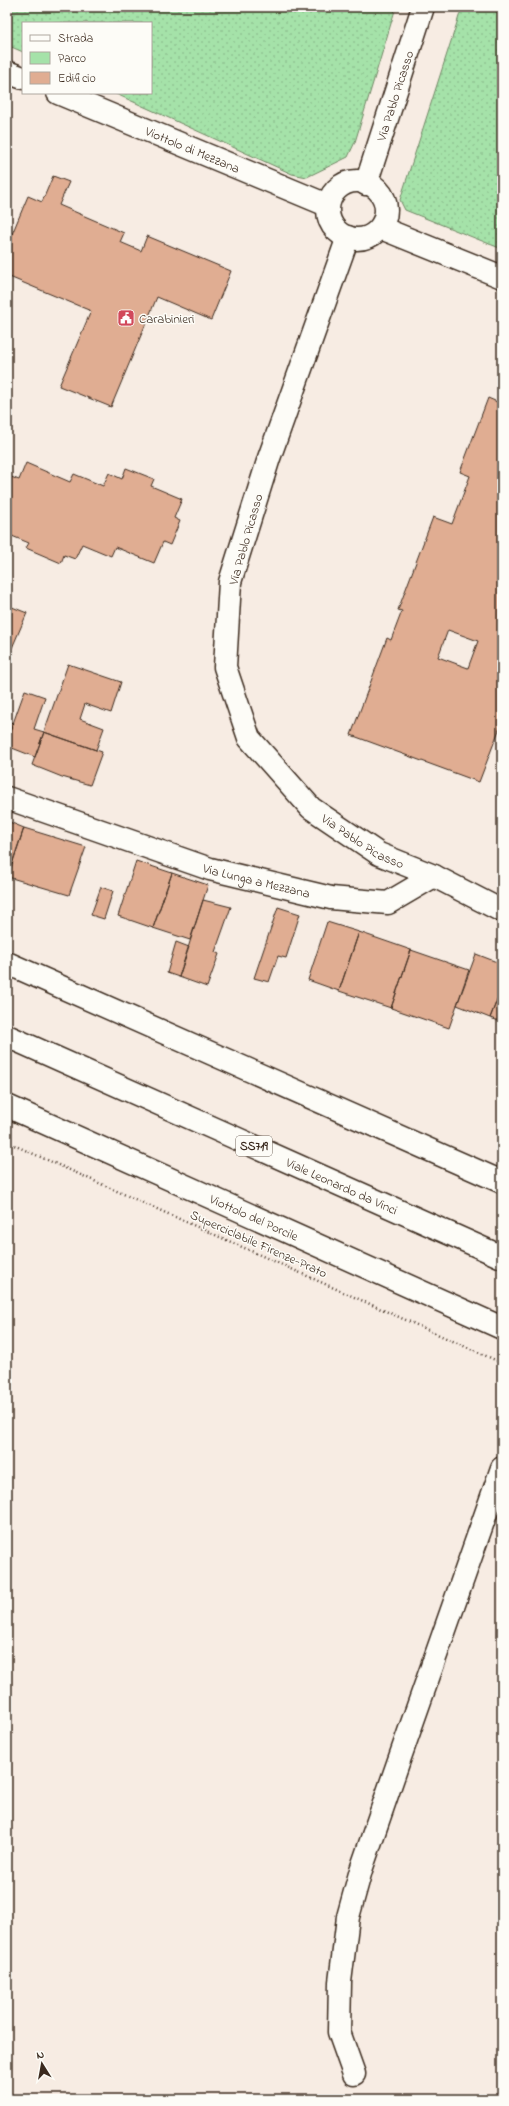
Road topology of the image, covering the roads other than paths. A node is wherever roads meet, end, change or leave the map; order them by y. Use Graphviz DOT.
graph roads {
  1 [pos="423,7"];
  2 [pos="7,72"];
  3 [pos="22,78"];
  4 [pos="60,94"];
  5 [pos="366,184"];
  6 [pos="327,205"];
  7 [pos="381,228"];
  8 [pos="348,237"];
  9 [pos="502,277"];
  10 [pos="7,798"];
  11 [pos="434,876"];
  12 [pos="502,911"];
  13 [pos="7,963"];
  14 [pos="7,1036"];
  15 [pos="7,1106"];
  16 [pos="502,1182"];
  17 [pos="502,1257"];
  18 [pos="502,1328"];
  19 [pos="502,1468"];
  20 [pos="354,2074"];
  1 -- 5 [label="main road, Via Pablo Picasso"];
  2 -- 3 [label="main road"];
  4 -- 6 [label="main road, Viottolo di Mezzana"];
  5 -- 6 [label="main road"];
  5 -- 7 [label="main road"];
  6 -- 8 [label="main road"];
  7 -- 8 [label="main road"];
  7 -- 9 [label="main road"];
  8 -- 11 [label="main road, Via Pablo Picasso"];
  10 -- 11 [label="main road, Via Lunga a Mezzana"];
  11 -- 12 [label="main road"];
  13 -- 16 [label="main road"];
  14 -- 17 [label="main road, Viale Leonardo da Vinci / SS719"];
  15 -- 18 [label="main road, Viottolo del Porcile"];
  19 -- 20 [label="main road"];
}
